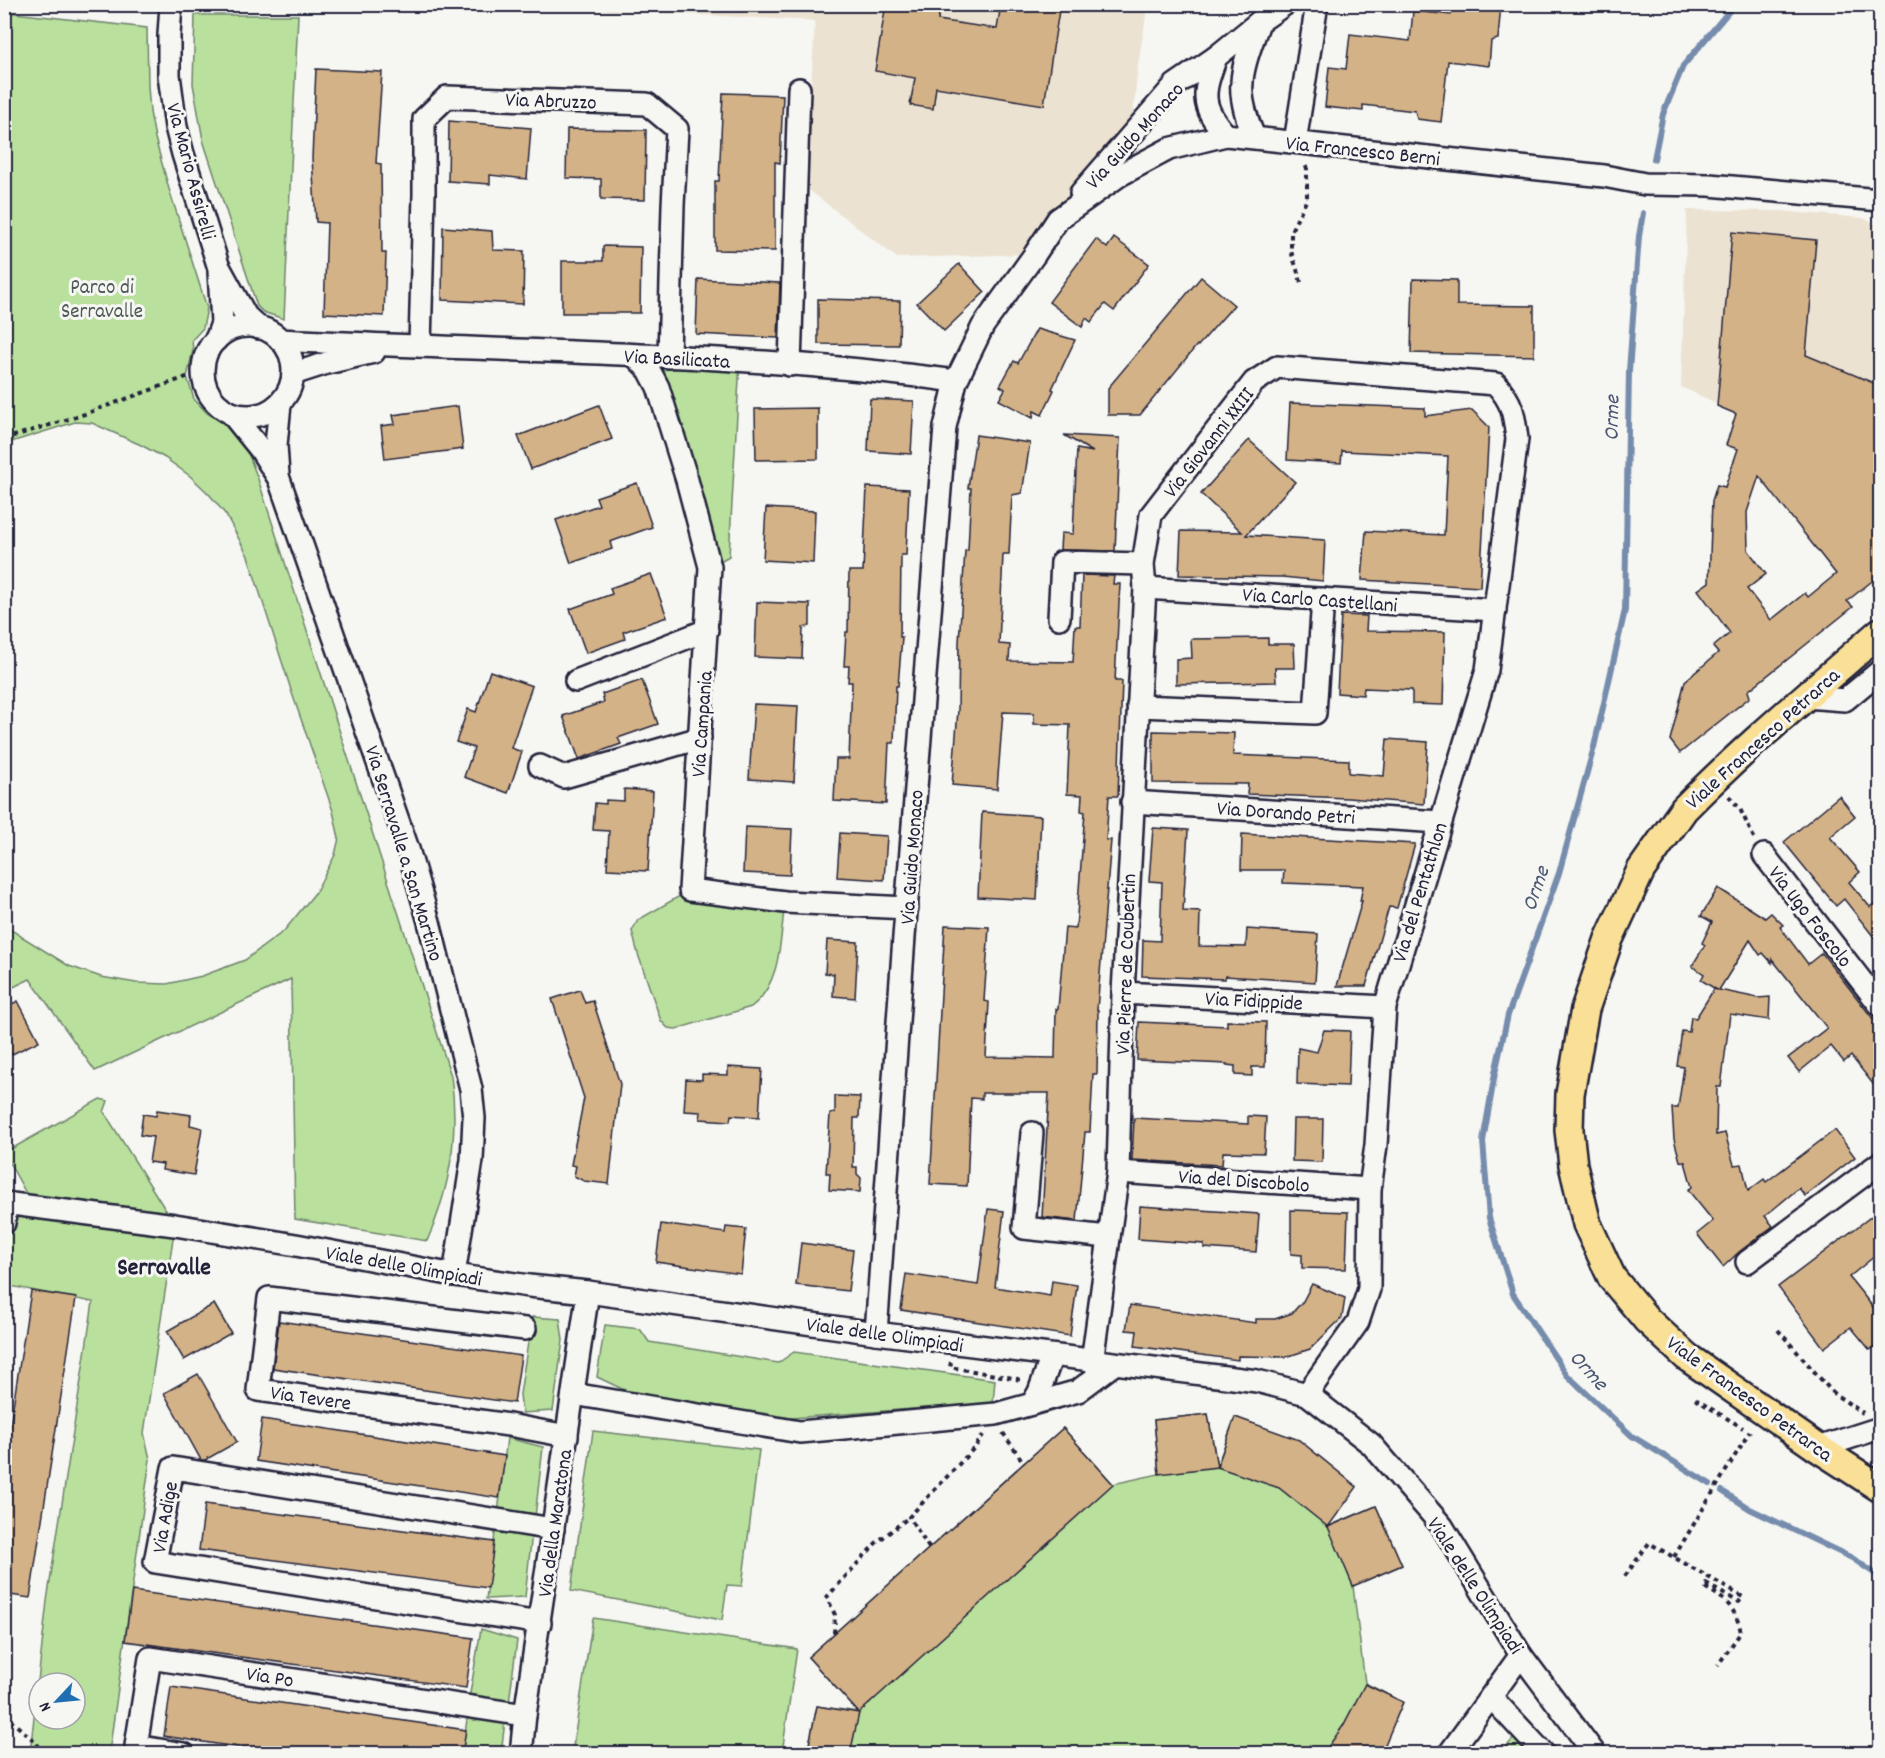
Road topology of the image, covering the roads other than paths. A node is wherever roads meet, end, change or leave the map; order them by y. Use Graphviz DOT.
graph roads {
  1 [pos="171,4"];
  2 [pos="1285,4"];
  3 [pos="1317,4"];
  4 [pos="1259,22"];
  5 [pos="1216,57"];
  6 [pos="799,89"];
  7 [pos="1226,135"];
  8 [pos="1254,137"];
  9 [pos="1295,142"];
  10 [pos="1881,200"];
  11 [pos="1058,219"];
  12 [pos="218,265"];
  13 [pos="259,328"];
  14 [pos="216,340"];
  15 [pos="280,340"];
  16 [pos="398,346"];
  17 [pos="420,346"];
  18 [pos="635,356"];
  19 [pos="669,357"];
  20 [pos="790,364"];
  21 [pos="293,374"];
  22 [pos="956,381"];
  23 [pos="1496,384"];
  24 [pos="280,404"];
  25 [pos="231,413"];
  26 [pos="279,479"];
  27 [pos="1143,564"];
  28 [pos="1145,588"];
  29 [pos="1323,599"];
  30 [pos="1495,610"];
  31 [pos="1059,618"];
  32 [pos="707,630"];
  33 [pos="1881,632"];
  34 [pos="1881,671"];
  35 [pos="576,681"];
  36 [pos="1805,697"];
  37 [pos="1138,706"];
  38 [pos="700,738"];
  39 [pos="540,766"];
  40 [pos="1132,802"];
  41 [pos="1440,822"];
  42 [pos="1764,855"];
  43 [pos="907,908"];
  44 [pos="1123,993"];
  45 [pos="1881,1005"];
  46 [pos="1384,1007"];
  47 [pos="1032,1133"];
  48 [pos="1881,1163"];
  49 [pos="1118,1172"];
  50 [pos="1370,1189"];
  51 [pos="5,1210"];
  52 [pos="1108,1237"];
  53 [pos="1747,1262"];
  54 [pos="454,1275"];
  55 [pos="588,1292"];
  56 [pos="525,1329"];
  57 [pos="876,1333"];
  58 [pos="1052,1356"];
  59 [pos="1092,1362"];
  60 [pos="1114,1364"];
  61 [pos="573,1394"];
  62 [pos="1307,1394"];
  63 [pos="1032,1404"];
  64 [pos="1872,1426"];
  65 [pos="567,1436"];
  66 [pos="1818,1448"];
  67 [pos="1869,1477"];
  68 [pos="553,1529"];
  69 [pos="540,1623"];
  70 [pos="1521,1656"];
  71 [pos="1491,1697"];
  72 [pos="525,1715"];
  73 [pos="184,1754"];
  74 [pos="521,1754"];
  75 [pos="1449,1754"];
  76 [pos="1544,1754"];
  77 [pos="1595,1754"];
  1 -- 12 [label="street, Via Mario Assirelli"];
  2 -- 4 [label="street, Via Guido Monaco"];
  3 -- 9 [label="street"];
  4 -- 5 [label="street, Via Guido Monaco"];
  4 -- 8 [label="street"];
  5 -- 7 [label="street, Via Guido Monaco"];
  5 -- 11 [label="street, Via Guido Monaco"];
  6 -- 20 [label="street"];
  7 -- 8 [label="street, Via Francesco Berni"];
  7 -- 11 [label="street, Via Francesco Berni"];
  8 -- 9 [label="street, Via Francesco Berni"];
  9 -- 10 [label="street, Via Francesco Berni"];
  11 -- 22 [label="street, Via Francesco Berni"];
  12 -- 13 [label="street"];
  12 -- 14 [label="street"];
  13 -- 14 [label="street"];
  13 -- 15 [label="street"];
  14 -- 25 [label="street"];
  15 -- 16 [label="street, Via Basilicata"];
  15 -- 21 [label="street"];
  16 -- 17 [label="street, Via Basilicata"];
  16 -- 21 [label="street, Via Basilicata"];
  17 -- 18 [label="street, Via Basilicata"];
  17 -- 19 [label="street, Via Abruzzo"];
  18 -- 19 [label="street, Via Basilicata"];
  18 -- 32 [label="street, Via Campania"];
  19 -- 20 [label="street, Via Basilicata"];
  20 -- 22 [label="street, Via Basilicata"];
  21 -- 24 [label="street"];
  22 -- 43 [label="street, Via Guido Monaco"];
  23 -- 27 [label="street, Via Giovanni XXIII"];
  23 -- 30 [label="street, Via del Pentathlon"];
  24 -- 25 [label="street"];
  24 -- 26 [label="street"];
  25 -- 26 [label="street"];
  26 -- 54 [label="street, Via Serravalle a San Martino"];
  27 -- 28 [label="street, Via Pierre de Coubertin"];
  27 -- 31 [label="street"];
  28 -- 29 [label="street, Via Carlo Castellani"];
  28 -- 37 [label="street, Via Pierre de Coubertin"];
  29 -- 30 [label="street, Via Carlo Castellani"];
  29 -- 37 [label="street"];
  30 -- 41 [label="street, Via del Pentathlon"];
  32 -- 35 [label="street"];
  32 -- 38 [label="street, Via Campania"];
  33 -- 36 [label="main road, Viale Francesco Petrarca"];
  34 -- 36 [label="street"];
  36 -- 66 [label="main road, Viale Francesco Petrarca"];
  37 -- 40 [label="street, Via Pierre de Coubertin"];
  38 -- 39 [label="street"];
  38 -- 43 [label="street, Via Campania"];
  40 -- 41 [label="street, Via Dorando Petri"];
  40 -- 44 [label="street, Via Pierre de Coubertin"];
  41 -- 46 [label="street, Via del Pentathlon"];
  42 -- 45 [label="street, Via Ugo Foscolo"];
  43 -- 57 [label="street, Via Guido Monaco"];
  44 -- 46 [label="street, Via Fidippide"];
  44 -- 49 [label="street, Via Pierre de Coubertin"];
  46 -- 50 [label="street, Via del Pentathlon"];
  47 -- 52 [label="street"];
  48 -- 53 [label="street"];
  49 -- 50 [label="street, Via del Discobolo"];
  49 -- 52 [label="street, Via Pierre de Coubertin"];
  50 -- 62 [label="street, Via del Pentathlon"];
  51 -- 54 [label="street, Viale delle Olimpiadi"];
  52 -- 59 [label="street, Via Pierre de Coubertin"];
  54 -- 55 [label="street, Viale delle Olimpiadi"];
  55 -- 57 [label="street, Viale delle Olimpiadi"];
  55 -- 61 [label="street, Via della Maratona"];
  56 -- 65 [label="street, Via Tevere"];
  57 -- 58 [label="street, Viale delle Olimpiadi"];
  58 -- 59 [label="street, Viale delle Olimpiadi"];
  58 -- 63 [label="street"];
  59 -- 60 [label="street, Viale delle Olimpiadi"];
  60 -- 62 [label="street, Viale delle Olimpiadi"];
  60 -- 63 [label="street"];
  61 -- 63 [label="street"];
  61 -- 65 [label="street, Via della Maratona"];
  62 -- 70 [label="street, Viale delle Olimpiadi"];
  64 -- 66 [label="street"];
  64 -- 67 [label="street"];
  65 -- 68 [label="street, Via della Maratona"];
  66 -- 67 [label="main road, Viale Francesco Petrarca"];
  68 -- 69 [label="street, Via della Maratona"];
  68 -- 69 [label="street, Via Adige"];
  69 -- 72 [label="street, Via della Maratona"];
  70 -- 71 [label="street"];
  70 -- 77 [label="street, Viale delle Olimpiadi"];
  71 -- 75 [label="street"];
  71 -- 76 [label="street"];
  72 -- 73 [label="street, Via Po"];
  72 -- 74 [label="street, Via della Maratona"];
}
